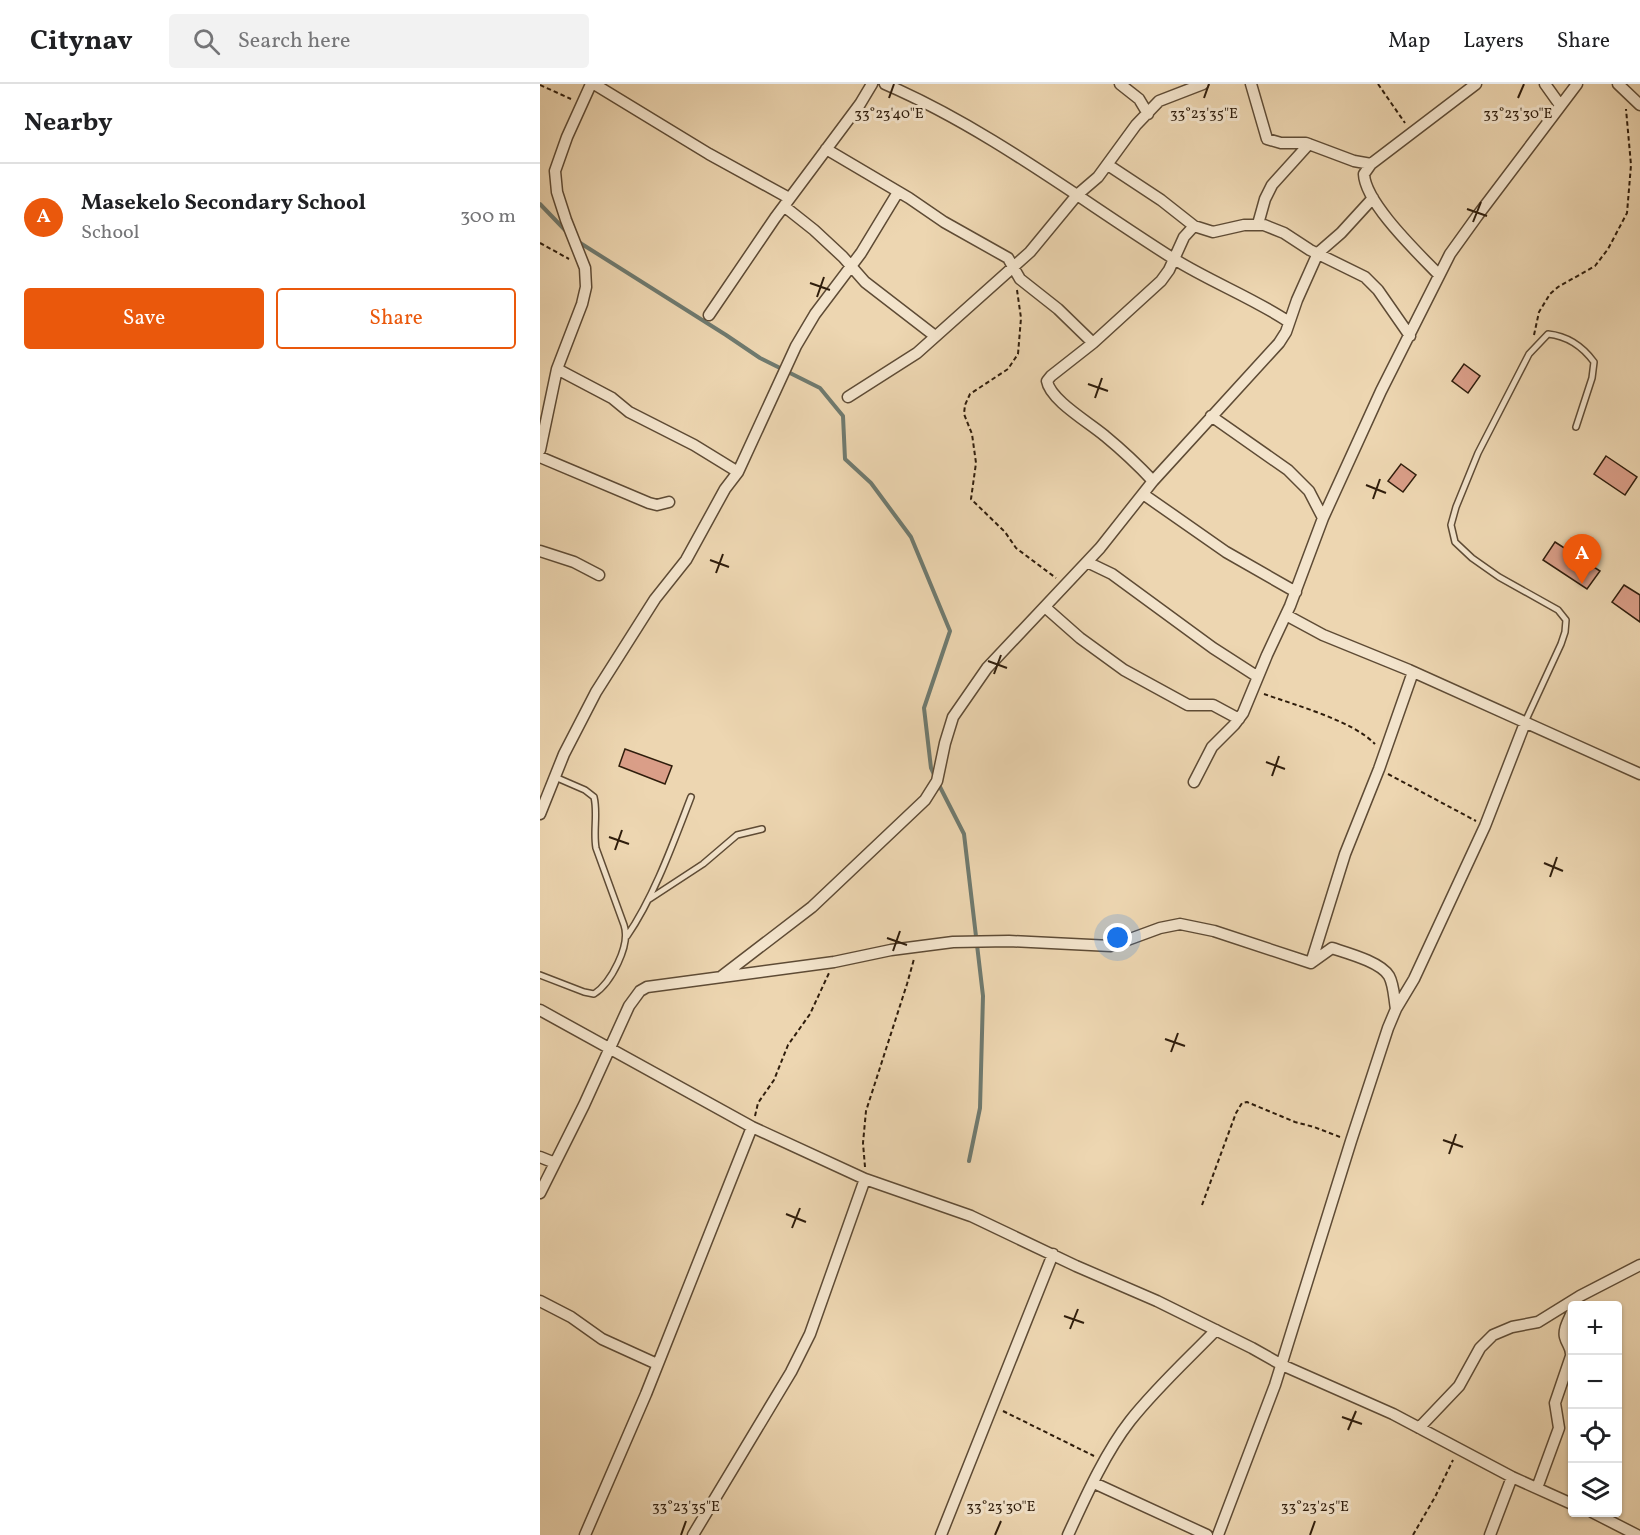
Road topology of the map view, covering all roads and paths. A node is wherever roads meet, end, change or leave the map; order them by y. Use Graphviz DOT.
graph roads {
  1 [pos="592,84"];
  2 [pos="872,84"];
  3 [pos="885,84"];
  4 [pos="1120,84"];
  5 [pos="1203,84"];
  6 [pos="1251,84"];
  7 [pos="1377,84"];
  8 [pos="1476,84"];
  9 [pos="1545,84"];
  10 [pos="1577,84"];
  11 [pos="540,85"];
  12 [pos="1621,87"];
  13 [pos="582,104"];
  14 [pos="1560,105"];
  15 [pos="1640,105"];
  16 [pos="1148,114"];
  17 [pos="1413,132"];
  18 [pos="1310,144"];
  19 [pos="826,149"];
  20 [pos="1371,164"];
  21 [pos="1108,165"];
  22 [pos="898,192"];
  23 [pos="1077,195"];
  24 [pos="1373,198"];
  25 [pos="787,202"];
  26 [pos="1258,224"];
  27 [pos="1194,226"];
  28 [pos="540,243"];
  29 [pos="1318,253"];
  30 [pos="1173,258"];
  31 [pos="850,266"];
  32 [pos="585,267"];
  33 [pos="1015,270"];
  34 [pos="1439,275"];
  35 [pos="709,315"];
  36 [pos="1289,322"];
  37 [pos="935,336"];
  38 [pos="1410,336"];
  39 [pos="1093,343"];
  40 [pos="1529,354"];
  41 [pos="557,369"];
  42 [pos="848,397"];
  43 [pos="1210,416"];
  44 [pos="1576,428"];
  45 [pos="541,446"];
  46 [pos="540,457"];
  47 [pos="738,472"];
  48 [pos="1154,481"];
  49 [pos="1143,494"];
  50 [pos="669,502"];
  51 [pos="1323,518"];
  52 [pos="540,551"];
  53 [pos="1087,562"];
  54 [pos="599,575"];
  55 [pos="1065,585"];
  56 [pos="1296,592"];
  57 [pos="1046,608"];
  58 [pos="1286,615"];
  59 [pos="1413,672"];
  60 [pos="1258,677"];
  61 [pos="1253,690"];
  62 [pos="1239,719"];
  63 [pos="1525,723"];
  64 [pos="1376,748"];
  65 [pos="1379,769"];
  66 [pos="1640,774"];
  67 [pos="555,777"];
  68 [pos="1194,782"];
  69 [pos="691,797"];
  70 [pos="540,814"];
  71 [pos="1485,826"];
  72 [pos="762,829"];
  73 [pos="646,901"];
  74 [pos="627,936"];
  75 [pos="915,947"];
  76 [pos="834,962"];
  77 [pos="1311,963"];
  78 [pos="540,975"];
  79 [pos="720,978"];
  80 [pos="1396,1009"];
  81 [pos="540,1010"];
  82 [pos="609,1049"];
  83 [pos="752,1127"];
  84 [pos="1351,1141"];
  85 [pos="540,1157"];
  86 [pos="555,1163"];
  87 [pos="865,1179"];
  88 [pos="540,1192"];
  89 [pos="1202,1204"];
  90 [pos="1053,1254"];
  91 [pos="1640,1265"];
  92 [pos="540,1301"];
  93 [pos="1578,1301"];
  94 [pos="1568,1306"];
  95 [pos="1568,1323"];
  96 [pos="1216,1330"];
  97 [pos="1568,1344"];
  98 [pos="1571,1355"];
  99 [pos="657,1364"];
  100 [pos="1282,1365"];
  101 [pos="991,1407"];
  102 [pos="1419,1428"];
  103 [pos="1458,1449"];
  104 [pos="1105,1462"];
  105 [pos="1512,1477"];
  106 [pos="1094,1483"];
  107 [pos="1538,1488"];
  108 [pos="1568,1502"];
  109 [pos="1602,1517"];
  110 [pos="585,1535"];
  111 [pos="693,1535"];
  112 [pos="941,1535"];
  113 [pos="1068,1535"];
  114 [pos="1207,1535"];
  115 [pos="1218,1535"];
  116 [pos="1413,1535"];
  117 [pos="1490,1535"];
  118 [pos="1637,1535"];
  1 -- 13 [label="street"];
  1 -- 25 [label="street"];
  2 -- 19 [label="street"];
  3 -- 23 [label="street"];
  4 -- 16 [label="street"];
  5 -- 16 [label="street"];
  6 -- 18 [label="street"];
  7 -- 17 [label="path"];
  8 -- 17 [label="street"];
  9 -- 14 [label="street"];
  10 -- 14 [label="street"];
  11 -- 13 [label="path"];
  12 -- 15 [label="street"];
  12 -- 40 [label="path"];
  13 -- 32 [label="street"];
  14 -- 34 [label="street"];
  16 -- 21 [label="street"];
  17 -- 20 [label="street"];
  18 -- 20 [label="street"];
  18 -- 26 [label="street"];
  19 -- 22 [label="street"];
  19 -- 25 [label="street"];
  20 -- 24 [label="street"];
  21 -- 23 [label="street"];
  21 -- 27 [label="street"];
  22 -- 31 [label="street"];
  22 -- 33 [label="street"];
  23 -- 30 [label="street"];
  23 -- 33 [label="street"];
  24 -- 29 [label="street"];
  24 -- 34 [label="street"];
  25 -- 31 [label="street"];
  25 -- 35 [label="street"];
  26 -- 27 [label="street"];
  26 -- 29 [label="street"];
  27 -- 30 [label="street"];
  28 -- 32 [label="path"];
  29 -- 36 [label="street"];
  29 -- 38 [label="street"];
  30 -- 36 [label="street"];
  30 -- 39 [label="street"];
  31 -- 37 [label="street"];
  31 -- 47 [label="street"];
  32 -- 41 [label="street"];
  33 -- 37 [label="street"];
  33 -- 39 [label="street"];
  33 -- 55 [label="path"];
  34 -- 38 [label="street"];
  36 -- 43 [label="street"];
  37 -- 42 [label="street"];
  38 -- 51 [label="street"];
  39 -- 48 [label="street"];
  40 -- 44 [label="lane"];
  40 -- 63 [label="lane"];
  41 -- 45 [label="street"];
  41 -- 47 [label="street"];
  43 -- 48 [label="street"];
  43 -- 51 [label="street"];
  46 -- 50 [label="street"];
  47 -- 67 [label="street"];
  48 -- 49 [label="street"];
  49 -- 53 [label="street"];
  49 -- 56 [label="street"];
  51 -- 56 [label="street"];
  52 -- 54 [label="street"];
  53 -- 55 [label="street"];
  53 -- 60 [label="street"];
  55 -- 57 [label="street"];
  56 -- 58 [label="street"];
  57 -- 62 [label="street"];
  57 -- 79 [label="street"];
  58 -- 59 [label="street"];
  58 -- 60 [label="street"];
  59 -- 63 [label="street"];
  59 -- 65 [label="street"];
  60 -- 61 [label="street"];
  61 -- 62 [label="street"];
  61 -- 64 [label="path"];
  62 -- 68 [label="street"];
  63 -- 66 [label="street"];
  63 -- 71 [label="street"];
  65 -- 71 [label="path"];
  65 -- 77 [label="street"];
  67 -- 70 [label="street"];
  67 -- 74 [label="lane"];
  69 -- 73 [label="lane"];
  71 -- 80 [label="street"];
  72 -- 73 [label="lane"];
  73 -- 74 [label="lane"];
  74 -- 78 [label="lane"];
  75 -- 76 [label="street"];
  75 -- 77 [label="street"];
  75 -- 87 [label="path"];
  76 -- 79 [label="street"];
  76 -- 83 [label="path"];
  77 -- 80 [label="street"];
  79 -- 82 [label="street"];
  80 -- 84 [label="street"];
  81 -- 82 [label="street"];
  82 -- 83 [label="street"];
  82 -- 86 [label="street"];
  83 -- 87 [label="street"];
  83 -- 99 [label="street"];
  84 -- 89 [label="path"];
  84 -- 100 [label="street"];
  85 -- 86 [label="street"];
  86 -- 88 [label="street"];
  87 -- 90 [label="street"];
  87 -- 111 [label="street"];
  90 -- 96 [label="street"];
  90 -- 101 [label="street"];
  91 -- 93 [label="street"];
  92 -- 99 [label="street"];
  94 -- 102 [label="street"];
  95 -- 97 [label="street"];
  96 -- 100 [label="street"];
  96 -- 104 [label="street"];
  98 -- 107 [label="street"];
  99 -- 110 [label="street"];
  100 -- 102 [label="street"];
  100 -- 115 [label="street"];
  101 -- 104 [label="path"];
  101 -- 112 [label="street"];
  102 -- 103 [label="street"];
  103 -- 105 [label="street"];
  103 -- 116 [label="path"];
  104 -- 106 [label="street"];
  105 -- 107 [label="street"];
  105 -- 117 [label="street"];
  106 -- 113 [label="street"];
  106 -- 114 [label="street"];
  107 -- 108 [label="street"];
  109 -- 118 [label="street"];
}
